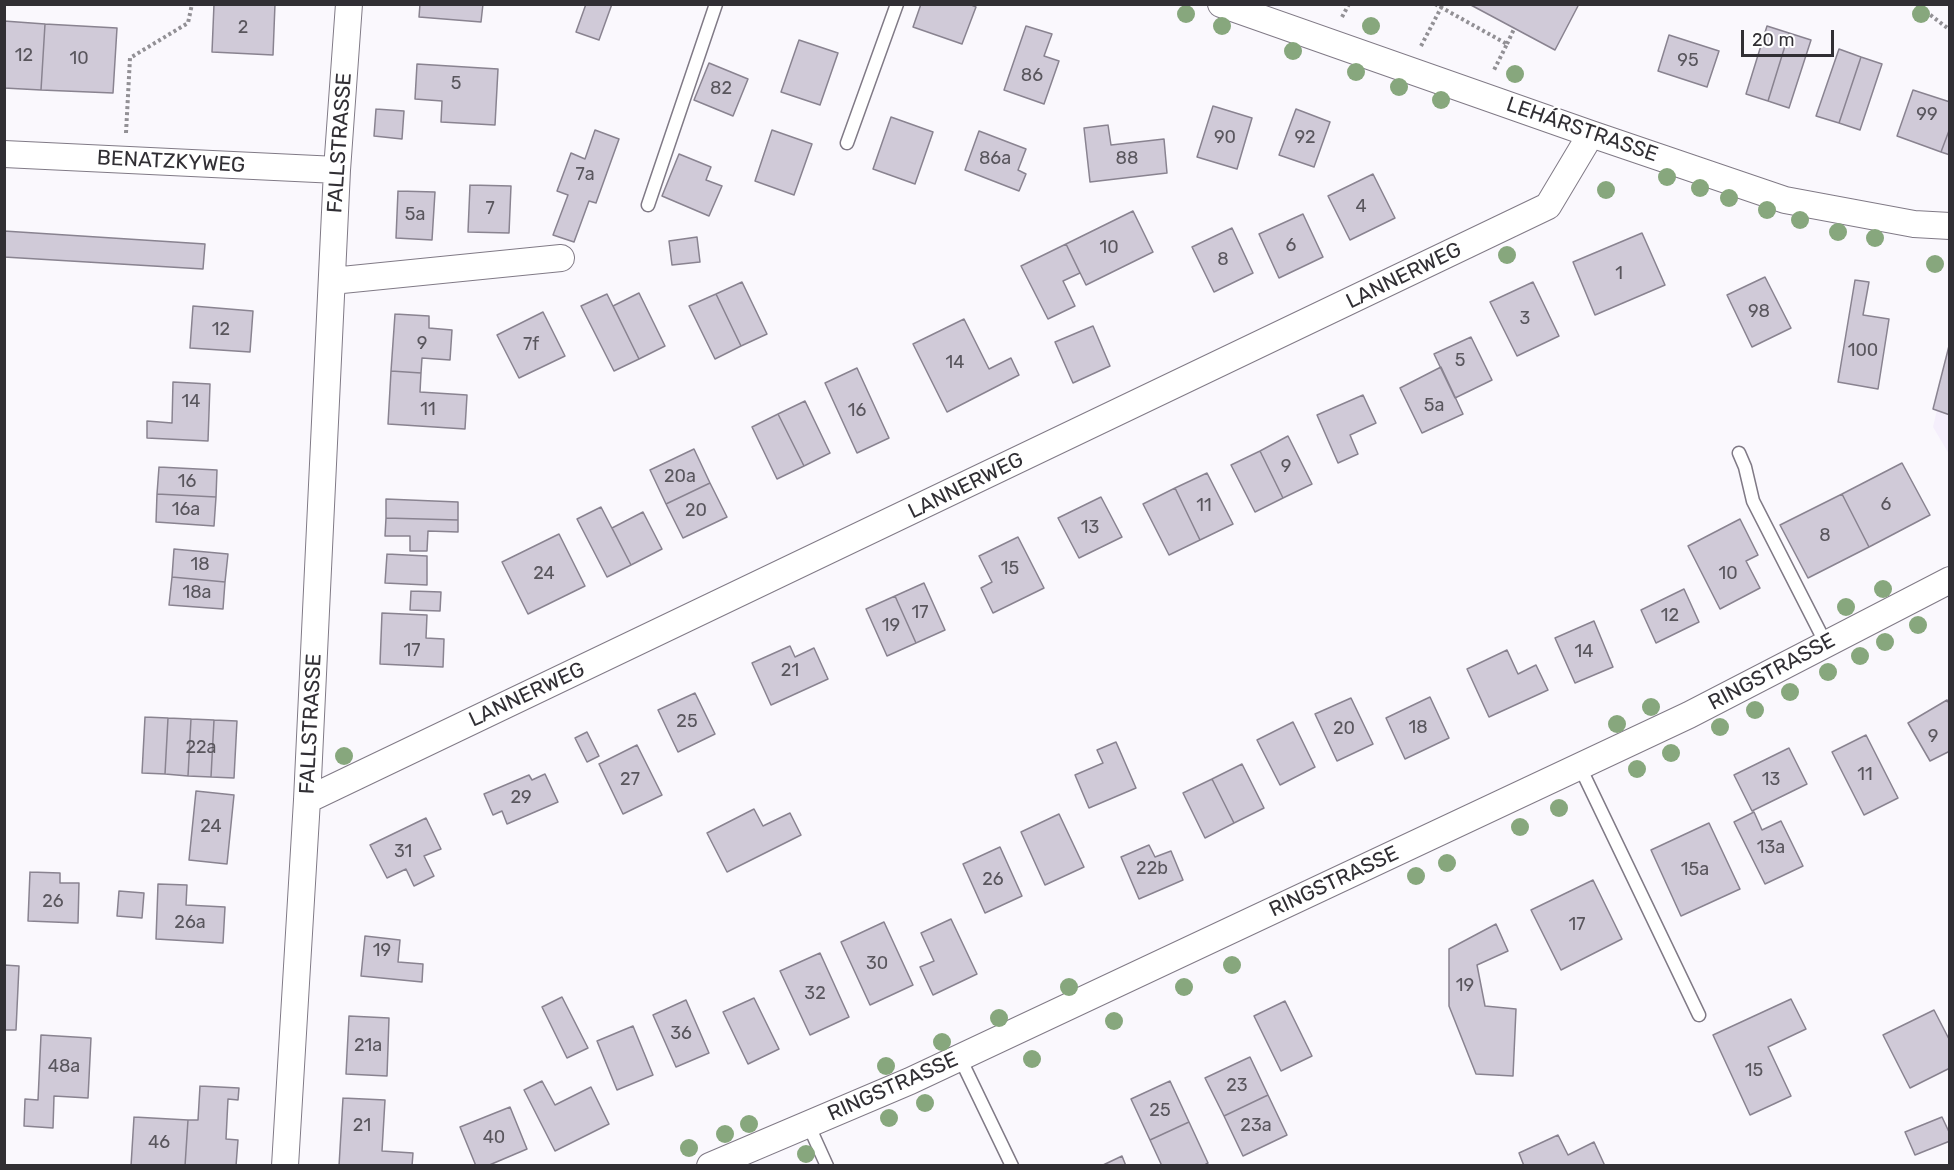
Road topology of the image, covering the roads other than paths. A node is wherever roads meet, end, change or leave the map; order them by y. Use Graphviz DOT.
graph roads {
  1 [pos="349,4"];
  2 [pos="716,4"];
  3 [pos="897,4"];
  4 [pos="1221,4"];
  5 [pos="1591,134"];
  6 [pos="847,143"];
  7 [pos="4,154"];
  8 [pos="337,170"];
  9 [pos="648,205"];
  10 [pos="1948,231"];
  11 [pos="561,258"];
  12 [pos="332,281"];
  13 [pos="1739,453"];
  14 [pos="1950,580"];
  15 [pos="1826,644"];
  16 [pos="1580,766"];
  17 [pos="308,800"];
  18 [pos="1700,1015"];
  19 [pos="960,1058"];
  20 [pos="808,1124"];
  21 [pos="285,1166"];
  22 [pos="710,1166"];
  23 [pos="827,1166"];
  24 [pos="1012,1166"];
  1 -- 8 [label="street, FALLSTRASSE"];
  2 -- 9 [label="lane"];
  3 -- 6 [label="lane"];
  4 -- 5 [label="street, LEHÁRSTRASSE"];
  5 -- 10 [label="street, LEHÁRSTRASSE"];
  5 -- 17 [label="street, LANNERWEG"];
  7 -- 8 [label="street, BENATZKYWEG"];
  8 -- 12 [label="street, FALLSTRASSE"];
  11 -- 12 [label="street"];
  12 -- 17 [label="street, FALLSTRASSE"];
  13 -- 15 [label="lane"];
  14 -- 15 [label="street, RINGSTRASSE"];
  15 -- 16 [label="street, RINGSTRASSE"];
  16 -- 18 [label="lane"];
  16 -- 19 [label="street, RINGSTRASSE"];
  17 -- 21 [label="street, FALLSTRASSE"];
  19 -- 20 [label="street, RINGSTRASSE"];
  19 -- 24 [label="lane"];
  20 -- 22 [label="street, RINGSTRASSE"];
  20 -- 23 [label="lane"];
}
